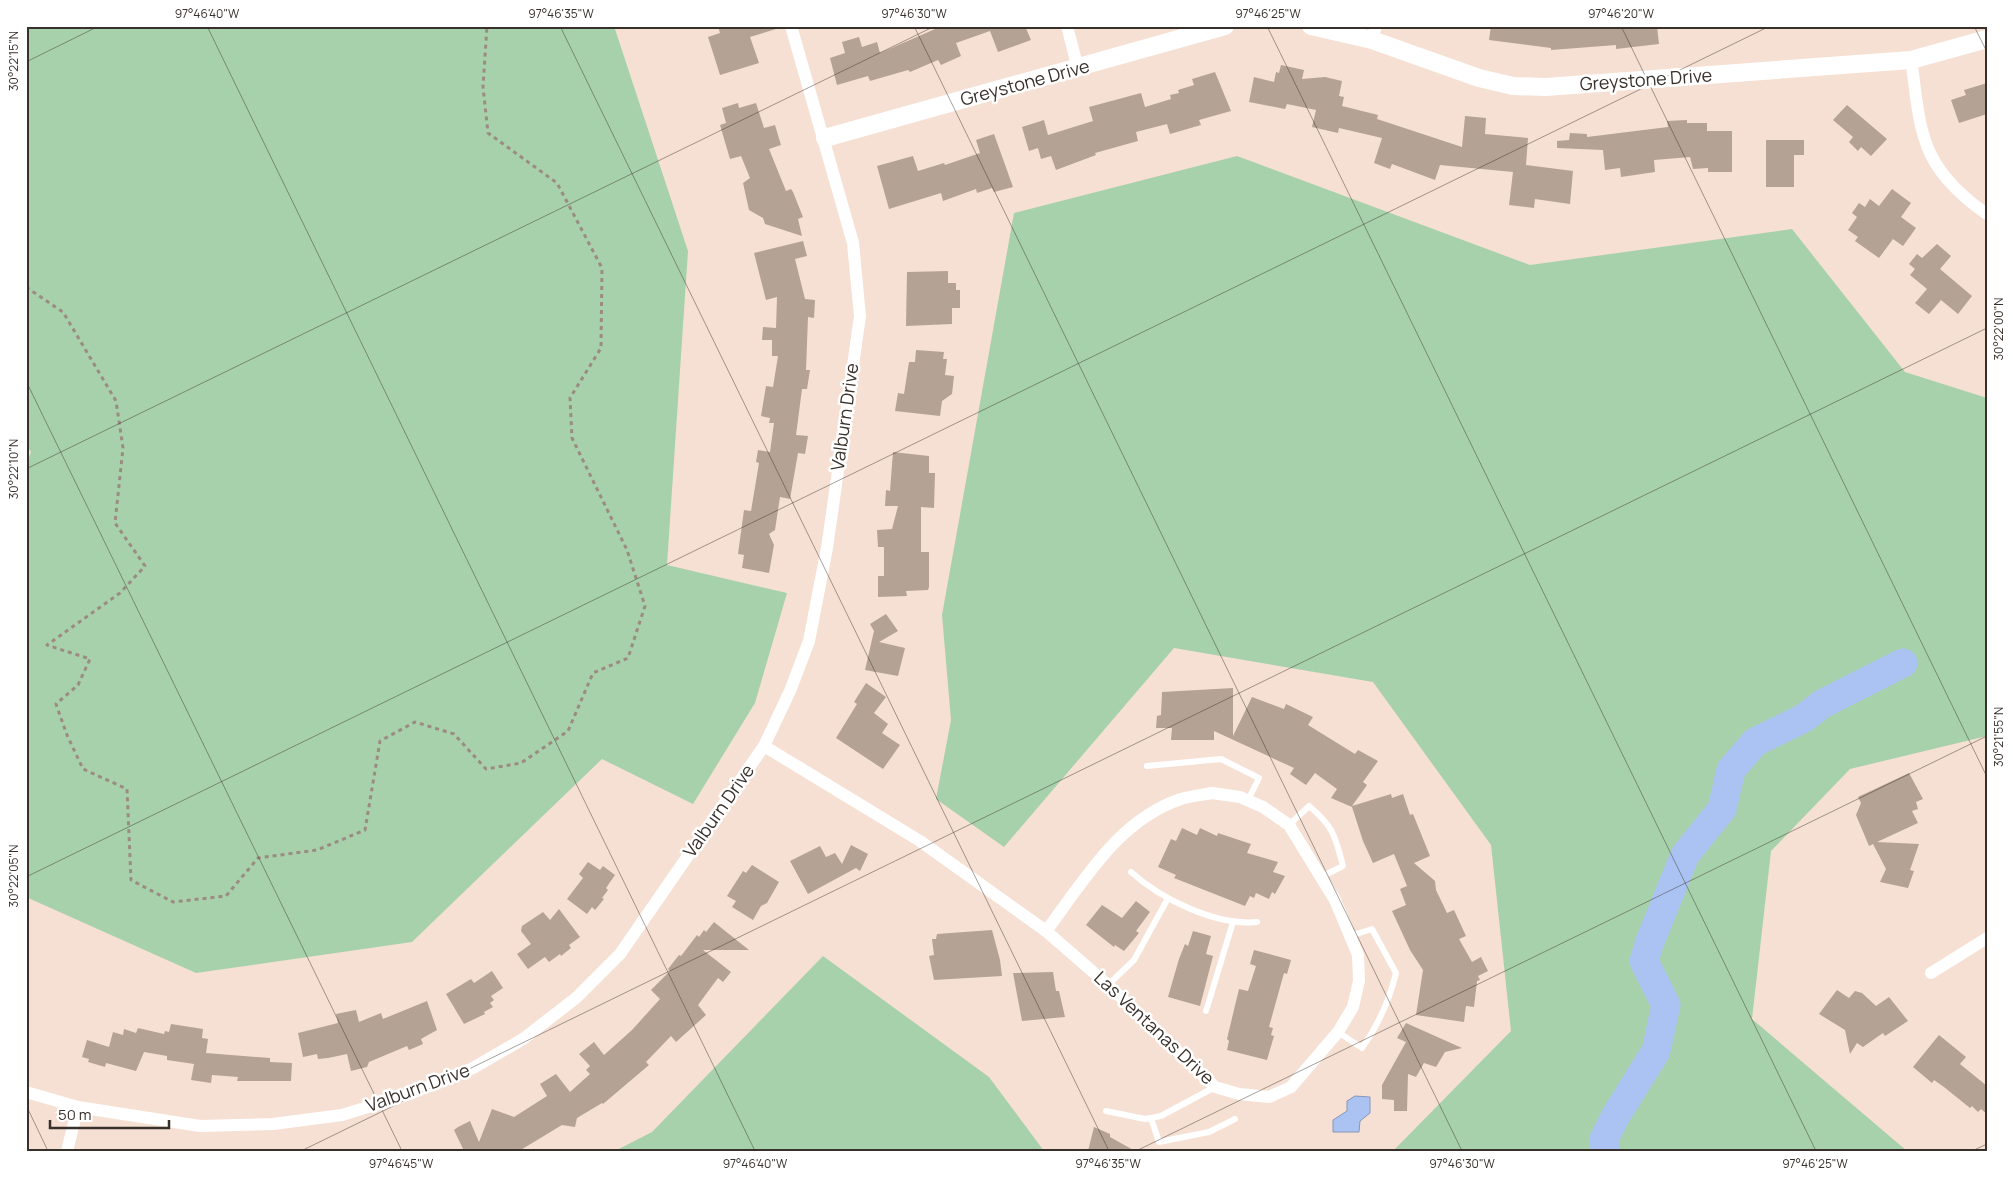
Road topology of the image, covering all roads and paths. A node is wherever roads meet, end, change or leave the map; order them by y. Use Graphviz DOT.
graph roads {
  1 [pos="487,26"];
  2 [pos="791,26"];
  3 [pos="1067,26"];
  4 [pos="1225,26"];
  5 [pos="1311,26"];
  6 [pos="1374,33"];
  7 [pos="1987,39"];
  8 [pos="1911,60"];
  9 [pos="1078,69"];
  10 [pos="825,138"];
  11 [pos="1987,214"];
  12 [pos="26,287"];
  13 [pos="764,746"];
  14 [pos="1147,766"];
  15 [pos="1248,800"];
  16 [pos="1289,825"];
  17 [pos="1131,872"];
  18 [pos="1321,877"];
  19 [pos="1168,900"];
  20 [pos="1233,922"];
  21 [pos="1257,922"];
  22 [pos="1046,931"];
  23 [pos="1350,936"];
  24 [pos="1987,938"];
  25 [pos="1931,973"];
  26 [pos="1108,985"];
  27 [pos="1206,1011"];
  28 [pos="1338,1032"];
  29 [pos="1215,1087"];
  30 [pos="26,1092"];
  31 [pos="78,1107"];
  32 [pos="1106,1111"];
  33 [pos="1150,1118"];
  34 [pos="1235,1119"];
  35 [pos="67,1151"];
  1 -- 12 [label="path"];
  2 -- 10 [label="street, Valburn Drive"];
  3 -- 9 [label="street"];
  4 -- 9 [label="street, Greystone Drive"];
  5 -- 6 [label="street, Greystone Drive"];
  6 -- 8 [label="street, Greystone Drive"];
  7 -- 8 [label="street, Greystone Drive"];
  8 -- 11 [label="street"];
  9 -- 10 [label="street, Greystone Drive"];
  10 -- 13 [label="street, Valburn Drive"];
  13 -- 22 [label="street, Las Ventanas Drive"];
  13 -- 31 [label="street, Valburn Drive"];
  14 -- 15 [label="lane"];
  15 -- 16 [label="street, Las Ventanas Drive"];
  15 -- 22 [label="street, Las Ventanas Drive"];
  16 -- 18 [label="street, Las Ventanas Drive"];
  16 -- 18 [label="lane"];
  17 -- 19 [label="lane"];
  18 -- 23 [label="street, Las Ventanas Drive"];
  19 -- 20 [label="lane"];
  19 -- 26 [label="lane"];
  20 -- 21 [label="lane"];
  20 -- 27 [label="lane"];
  22 -- 26 [label="street, Las Ventanas Drive"];
  23 -- 28 [label="street, Las Ventanas Drive"];
  23 -- 28 [label="lane"];
  24 -- 25 [label="street"];
  26 -- 29 [label="street, Las Ventanas Drive"];
  28 -- 29 [label="street, Las Ventanas Drive"];
  29 -- 33 [label="lane"];
  30 -- 31 [label="street, Valburn Drive"];
  31 -- 35 [label="street"];
  32 -- 33 [label="lane"];
  33 -- 34 [label="lane"];
}
